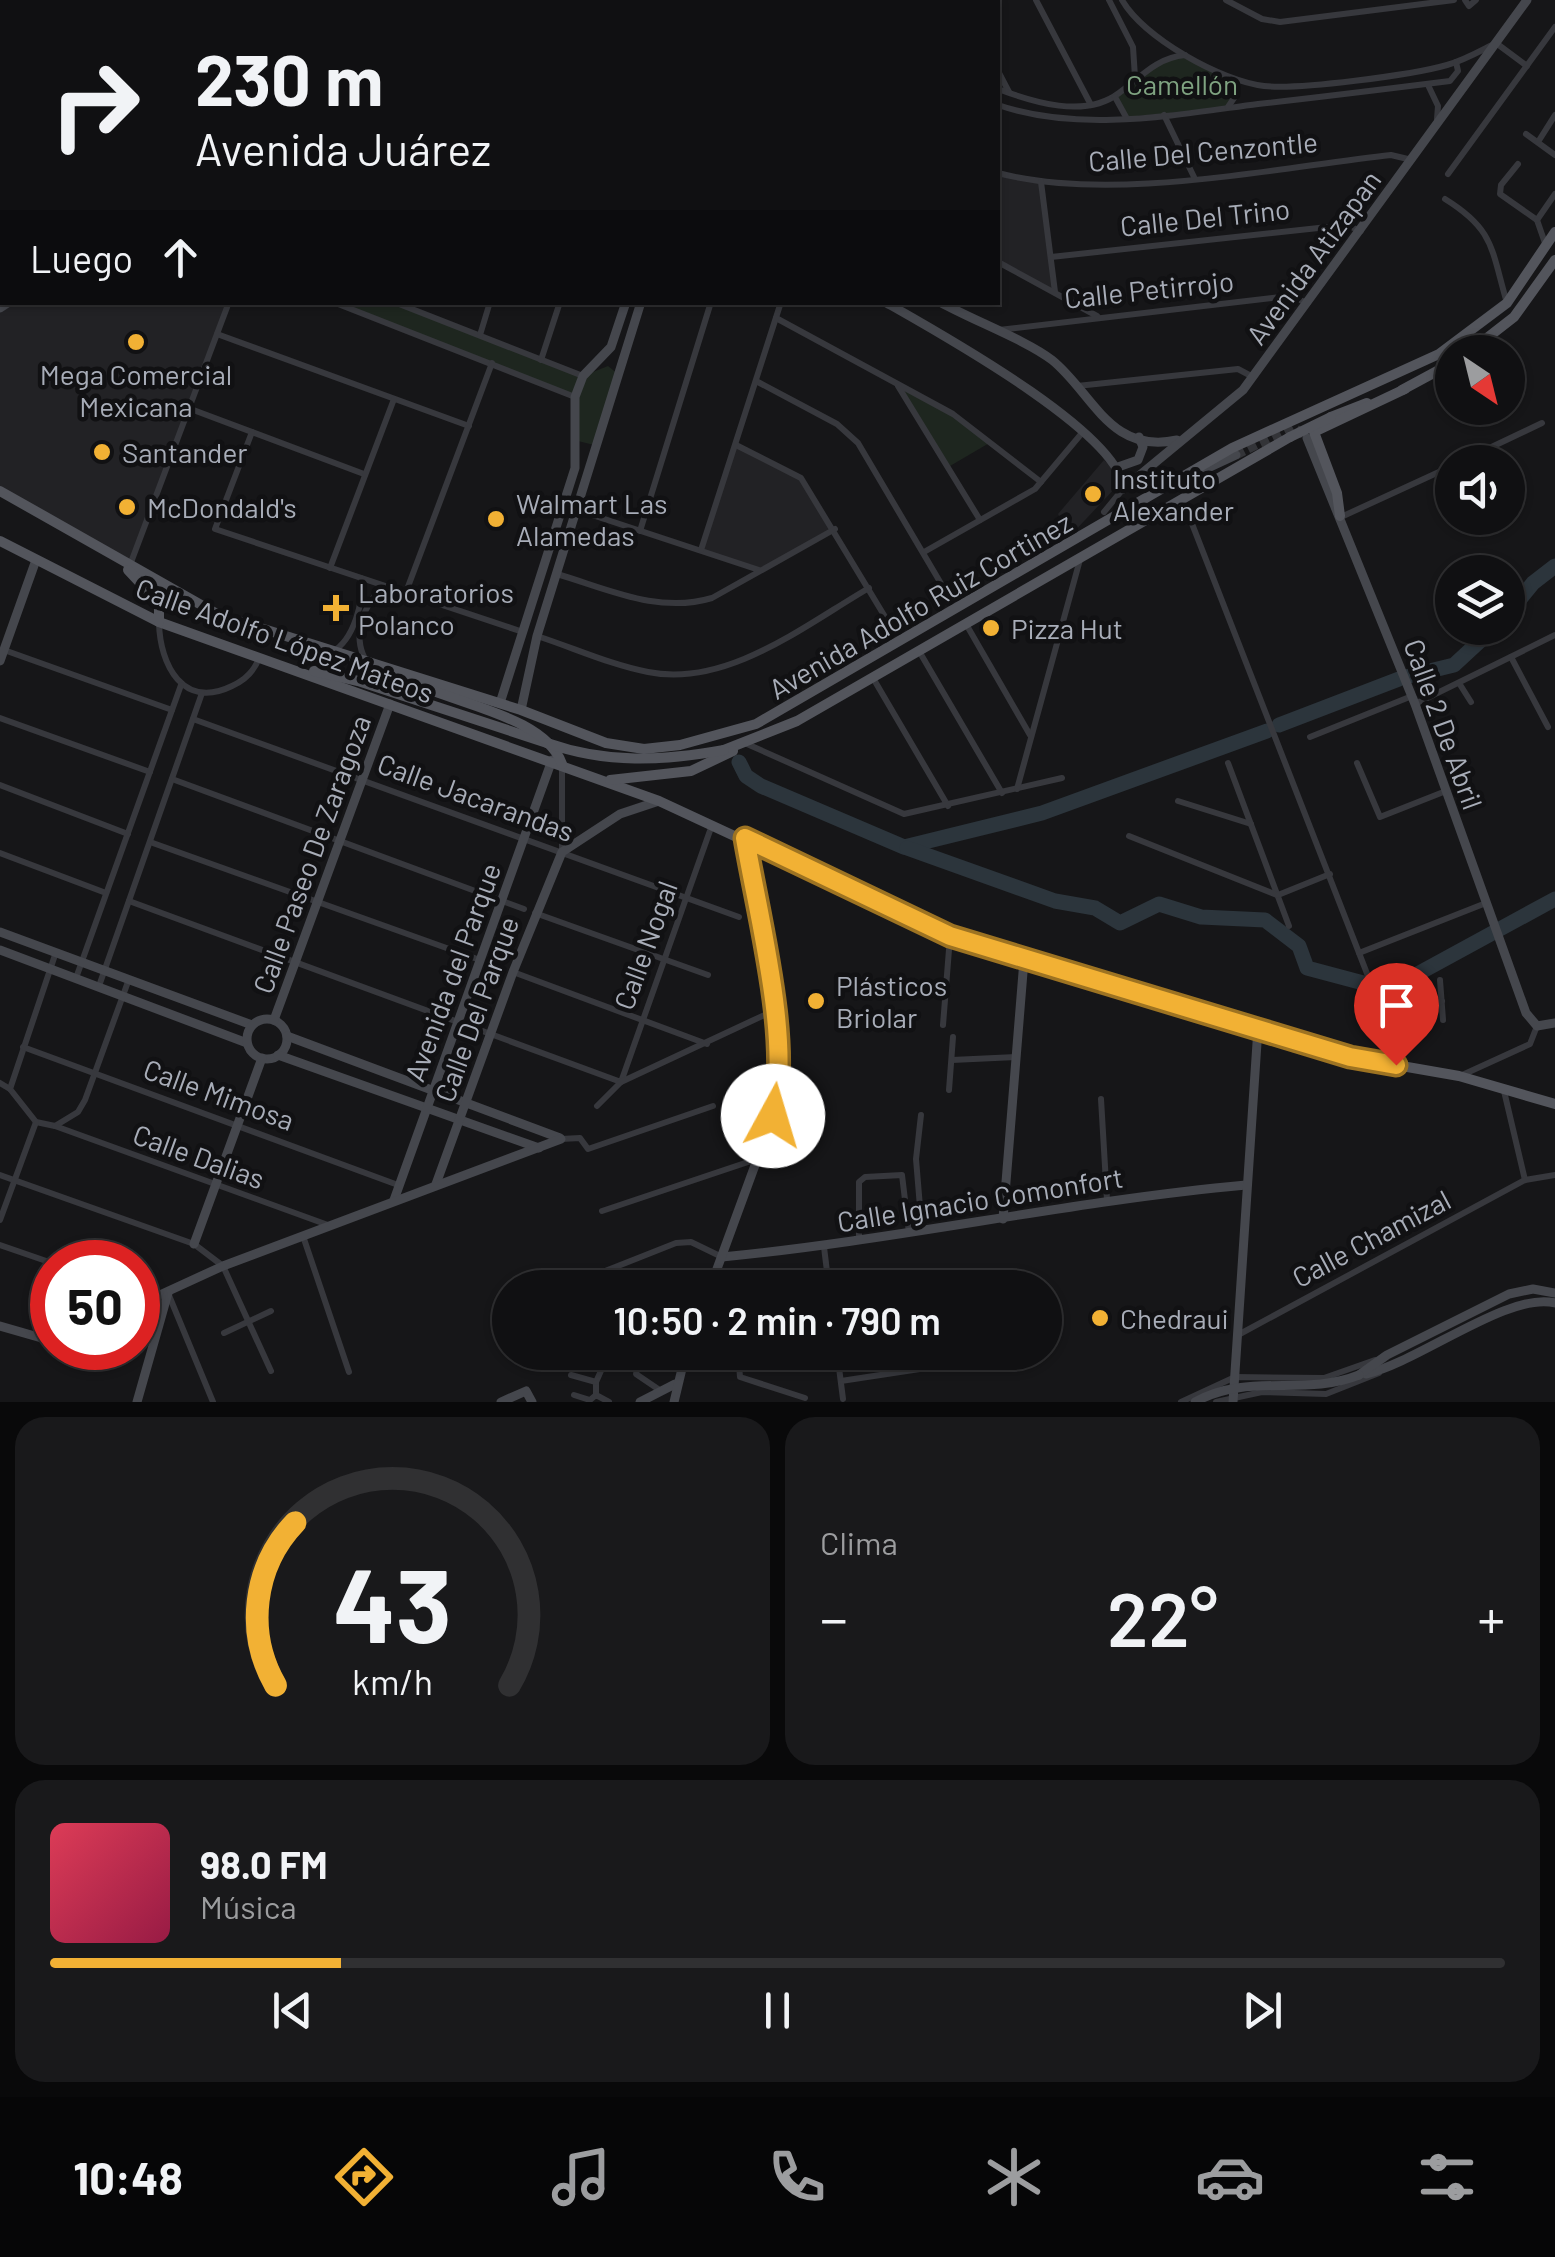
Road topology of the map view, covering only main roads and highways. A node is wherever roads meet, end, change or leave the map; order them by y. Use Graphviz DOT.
graph roads {
  1 [pos="1555,232"];
  2 [pos="1555,260"];
  3 [pos="1491,335"];
  4 [pos="1435,373"];
  5 [pos="1405,389"];
  6 [pos="0,492"];
  7 [pos="1340,517"];
  8 [pos="0,541"];
  9 [pos="115,558"];
  10 [pos="159,622"];
  11 [pos="284,665"];
  12 [pos="394,674"];
  13 [pos="520,710"];
  14 [pos="743,745"];
  15 [pos="644,748"];
  16 [pos="557,762"];
  17 [pos="642,777"];
  18 [pos="604,780"];
  19 [pos="1555,1104"];
  1 -- 15 [label="main road, Avenida Adolfo Ruiz Cortinez"];
  2 -- 3 [label="main road"];
  4 -- 5 [label="main road"];
  5 -- 7 [label="main road"];
  5 -- 14 [label="main road, Avenida Adolfo Ruiz Cortinez, bridge"];
  6 -- 9 [label="main road, Calle Adolfo López Mateos"];
  8 -- 10 [label="main road, Calle Adolfo López Mateos"];
  9 -- 10 [label="main road"];
  9 -- 12 [label="main road, Calle Adolfo López Mateos"];
  10 -- 11 [label="main road, Calle Adolfo López Mateos"];
  11 -- 14 [label="main road, Avenida Adolfo Ruiz Cortinez, bridge"];
  11 -- 16 [label="main road, Calle Adolfo López Mateos"];
  12 -- 13 [label="main road, Calle Adolfo López Mateos"];
  12 -- 16 [label="main road"];
  13 -- 15 [label="main road, Avenida Adolfo Ruiz Cortinez"];
  14 -- 17 [label="main road"];
  15 -- 17 [label="main road"];
  16 -- 18 [label="main road, Calle Adolfo López Mateos"];
  17 -- 18 [label="main road"];
  18 -- 19 [label="main road, Calle Adolfo López Mateos"];
}
